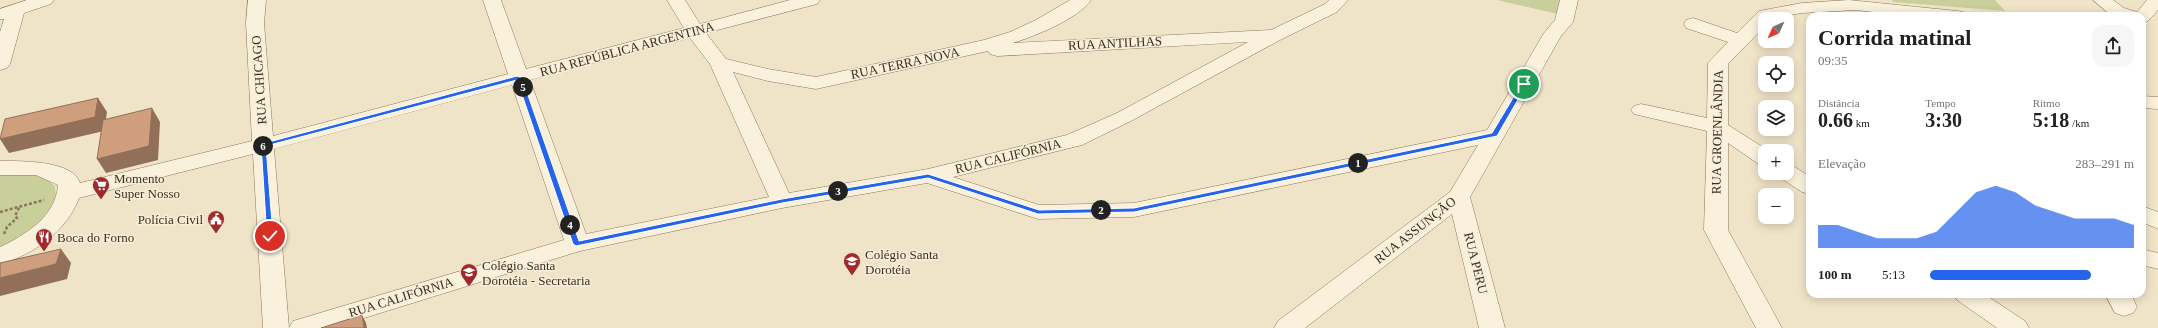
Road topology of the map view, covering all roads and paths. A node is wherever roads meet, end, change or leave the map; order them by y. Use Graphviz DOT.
graph roads {
  1 [pos="46,0"];
  2 [pos="257,0"];
  3 [pos="492,0"];
  4 [pos="676,0"];
  5 [pos="811,0"];
  6 [pos="1082,0"];
  7 [pos="1339,0"];
  8 [pos="1569,0"];
  9 [pos="2102,0"];
  10 [pos="2157,0"];
  11 [pos="5,12"];
  12 [pos="1920,12"];
  13 [pos="2118,12"];
  14 [pos="2146,12"];
  15 [pos="1694,24"];
  16 [pos="694,30"];
  17 [pos="1273,36"];
  18 [pos="1741,40"];
  19 [pos="957,52"];
  20 [pos="719,63"];
  21 [pos="0,64"];
  22 [pos="520,78"];
  23 [pos="2146,102"];
  24 [pos="2158,103"];
  25 [pos="1641,110"];
  26 [pos="1717,127"];
  27 [pos="1495,135"];
  28 [pos="263,145"];
  29 [pos="1758,153"];
  30 [pos="0,168"];
  31 [pos="928,176"];
  32 [pos="1794,176"];
  33 [pos="1806,184"];
  34 [pos="70,193"];
  35 [pos="1459,197"];
  36 [pos="782,201"];
  37 [pos="20,206"];
  38 [pos="0,212"];
  39 [pos="2146,215"];
  40 [pos="2158,221"];
  41 [pos="0,236"];
  42 [pos="576,244"];
  43 [pos="0,256"];
  44 [pos="2146,258"];
  45 [pos="2158,261"];
  46 [pos="1972,298"];
  47 [pos="276,328"];
  48 [pos="302,328"];
  49 [pos="1287,328"];
  50 [pos="1492,328"];
  51 [pos="1769,328"];
  52 [pos="2016,328"];
  1 -- 11 [label="street"];
  2 -- 28 [label="street, RUA CHICAGO"];
  3 -- 22 [label="street"];
  4 -- 16 [label="street"];
  5 -- 16 [label="street, RUA REPÚBLICA ARGENTINA"];
  6 -- 19 [label="street, RUA TERRA NOVA"];
  7 -- 17 [label="street, RUA CALIFÓRNIA"];
  8 -- 27 [label="street, RUA ASSUNÇÃO"];
  9 -- 13 [label="street"];
  10 -- 14 [label="street"];
  11 -- 21 [label="street"];
  12 -- 18 [label="street, RUA GROENLÂNDIA"];
  15 -- 18 [label="street"];
  16 -- 20 [label="street"];
  16 -- 22 [label="street, RUA REPÚBLICA ARGENTINA"];
  17 -- 19 [label="street, RUA ANTILHAS"];
  17 -- 31 [label="street, RUA CALIFÓRNIA"];
  18 -- 26 [label="street, RUA GROENLÂNDIA"];
  19 -- 20 [label="street, RUA TERRA NOVA"];
  20 -- 36 [label="street"];
  22 -- 28 [label="street, RUA REPÚBLICA ARGENTINA"];
  22 -- 42 [label="street"];
  23 -- 24 [label="street"];
  25 -- 26 [label="street"];
  26 -- 29 [label="street"];
  26 -- 51 [label="street, RUA GROENLÂNDIA"];
  27 -- 31 [label="street"];
  27 -- 35 [label="street, RUA ASSUNÇÃO"];
  28 -- 34 [label="street, RUA REPÚBLICA ARGENTINA"];
  28 -- 47 [label="street, RUA CHICAGO"];
  30 -- 34 [label="street"];
  31 -- 36 [label="street, RUA CALIFÓRNIA"];
  32 -- 33 [label="street"];
  34 -- 37 [label="path"];
  34 -- 43 [label="street"];
  35 -- 49 [label="street, RUA ASSUNÇÃO"];
  35 -- 50 [label="street, RUA PERU"];
  36 -- 42 [label="street, RUA CALIFÓRNIA"];
  37 -- 38 [label="path"];
  37 -- 41 [label="path"];
  39 -- 40 [label="street"];
  42 -- 48 [label="street, RUA CALIFÓRNIA"];
  44 -- 45 [label="street"];
  46 -- 52 [label="street"];
}
